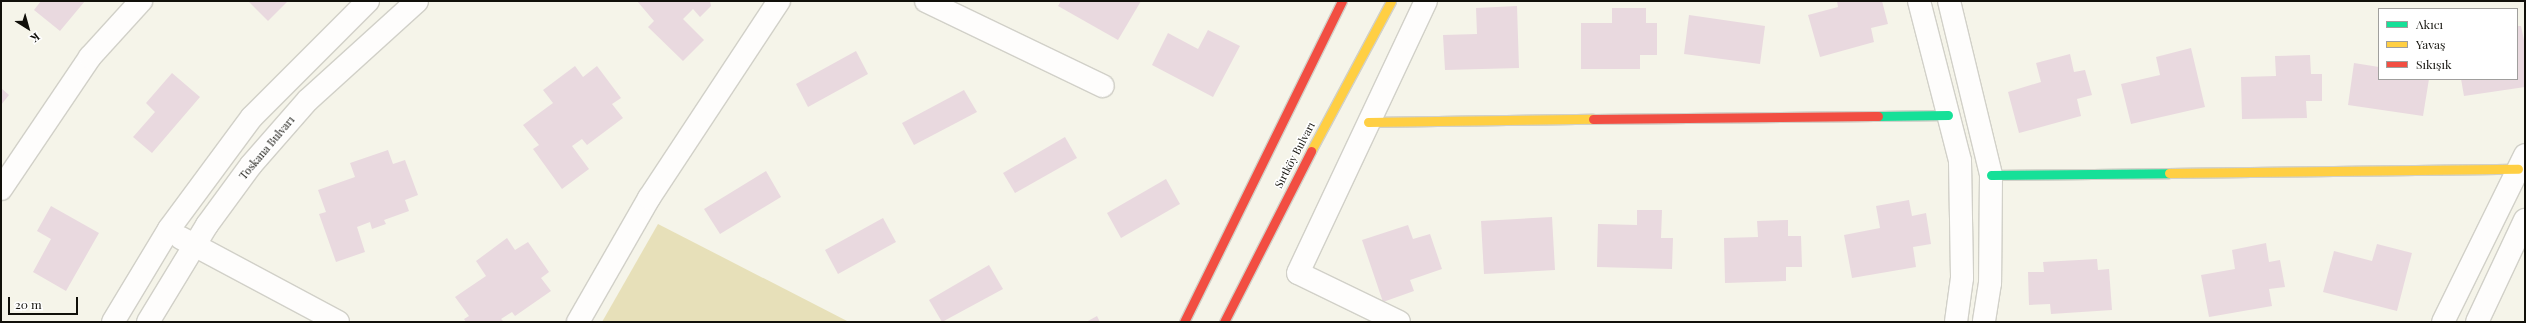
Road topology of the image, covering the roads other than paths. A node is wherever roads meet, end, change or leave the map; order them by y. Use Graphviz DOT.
graph roads {
  1 [pos="141,1"];
  2 [pos="368,1"];
  3 [pos="417,1"];
  4 [pos="779,1"];
  5 [pos="926,1"];
  6 [pos="1342,1"];
  7 [pos="1391,1"];
  8 [pos="1426,1"];
  9 [pos="1919,1"];
  10 [pos="1949,1"];
  11 [pos="1103,86"];
  12 [pos="1948,115"];
  13 [pos="1368,122"];
  14 [pos="2522,162"];
  15 [pos="1991,175"];
  16 [pos="1,189"];
  17 [pos="2525,220"];
  18 [pos="169,229"];
  19 [pos="193,246"];
  20 [pos="113,322"];
  21 [pos="148,322"];
  22 [pos="338,322"];
  23 [pos="578,322"];
  24 [pos="1184,322"];
  25 [pos="1224,322"];
  26 [pos="1400,322"];
  27 [pos="1956,322"];
  28 [pos="1984,322"];
  29 [pos="2443,322"];
  30 [pos="2476,322"];
  1 -- 16 [label="street"];
  2 -- 18 [label="street"];
  3 -- 19 [label="street, Toskana Bulvarı"];
  4 -- 23 [label="street"];
  5 -- 11 [label="street"];
  6 -- 24 [label="street"];
  7 -- 25 [label="street, Sırtköy Bulvarı"];
  8 -- 13 [label="street"];
  9 -- 12 [label="street"];
  10 -- 15 [label="street"];
  12 -- 13 [label="street"];
  12 -- 27 [label="street"];
  13 -- 26 [label="street"];
  14 -- 15 [label="street"];
  14 -- 29 [label="street"];
  15 -- 28 [label="street"];
  17 -- 30 [label="street"];
  18 -- 19 [label="street"];
  18 -- 20 [label="street"];
  19 -- 21 [label="street, Toskana Bulvarı"];
  19 -- 22 [label="street"];
}
